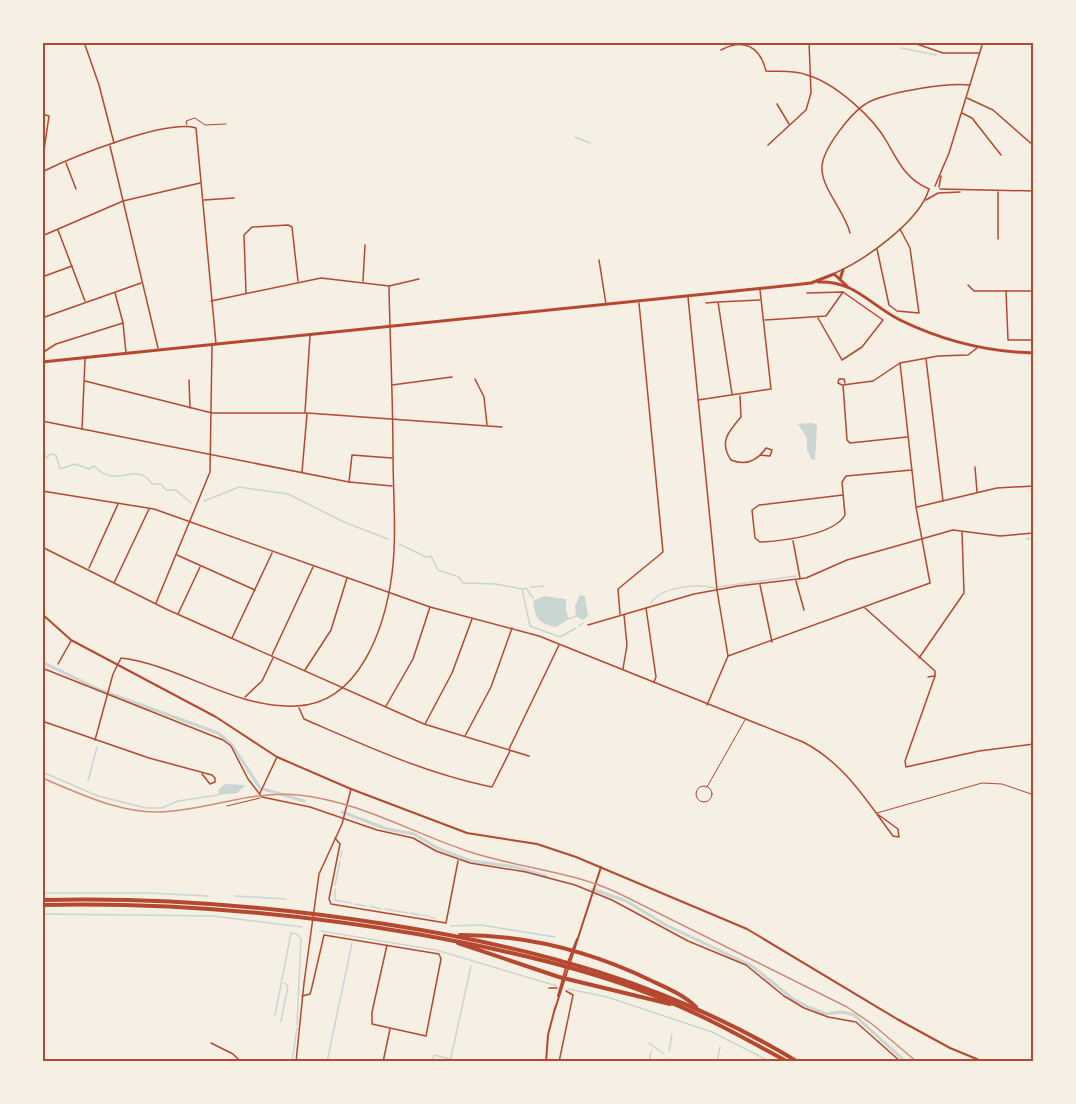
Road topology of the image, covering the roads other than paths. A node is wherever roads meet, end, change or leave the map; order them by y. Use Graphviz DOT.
graph roads {
  1 [pos="84,42"];
  2 [pos="809,42"];
  3 [pos="911,42"];
  4 [pos="983,42"];
  5 [pos="721,50"];
  6 [pos="980,53"];
  7 [pos="810,76"];
  8 [pos="970,85"];
  9 [pos="1034,86"];
  10 [pos="966,97"];
  11 [pos="1034,97"];
  12 [pos="777,104"];
  13 [pos="859,110"];
  14 [pos="961,112"];
  15 [pos="42,114"];
  16 [pos="226,124"];
  17 [pos="790,125"];
  18 [pos="187,127"];
  19 [pos="114,144"];
  20 [pos="110,145"];
  21 [pos="768,145"];
  22 [pos="1034,146"];
  23 [pos="1000,155"];
  24 [pos="65,162"];
  25 [pos="43,171"];
  26 [pos="941,175"];
  27 [pos="201,183"];
  28 [pos="935,186"];
  29 [pos="939,188"];
  30 [pos="76,189"];
  31 [pos="961,191"];
  32 [pos="998,191"];
  33 [pos="1034,191"];
  34 [pos="930,192"];
  35 [pos="938,193"];
  36 [pos="234,198"];
  37 [pos="203,200"];
  38 [pos="123,201"];
  39 [pos="58,229"];
  40 [pos="900,229"];
  41 [pos="850,233"];
  42 [pos="42,236"];
  43 [pos="998,239"];
  44 [pos="365,245"];
  45 [pos="877,249"];
  46 [pos="599,260"];
  47 [pos="72,266"];
  48 [pos="843,270"];
  49 [pos="834,274"];
  50 [pos="42,277"];
  51 [pos="419,279"];
  52 [pos="841,281"];
  53 [pos="142,282"];
  54 [pos="298,282"];
  55 [pos="363,282"];
  56 [pos="811,283"];
  57 [pos="836,283"];
  58 [pos="968,285"];
  59 [pos="390,286"];
  60 [pos="847,286"];
  61 [pos="759,289"];
  62 [pos="1006,291"];
  63 [pos="1034,291"];
  64 [pos="114,292"];
  65 [pos="807,292"];
  66 [pos="843,292"];
  67 [pos="246,293"];
  68 [pos="687,296"];
  69 [pos="761,300"];
  70 [pos="210,301"];
  71 [pos="639,301"];
  72 [pos="86,302"];
  73 [pos="718,302"];
  74 [pos="706,303"];
  75 [pos="606,304"];
  76 [pos="42,318"];
  77 [pos="818,318"];
  78 [pos="764,320"];
  79 [pos="123,323"];
  80 [pos="391,326"];
  81 [pos="310,335"];
  82 [pos="1034,340"];
  83 [pos="214,345"];
  84 [pos="977,348"];
  85 [pos="159,350"];
  86 [pos="42,353"];
  87 [pos="1034,353"];
  88 [pos="126,354"];
  89 [pos="85,358"];
  90 [pos="926,358"];
  91 [pos="42,362"];
  92 [pos="900,363"];
  93 [pos="452,376"];
  94 [pos="475,379"];
  95 [pos="189,380"];
  96 [pos="85,381"];
  97 [pos="392,385"];
  98 [pos="740,395"];
  99 [pos="732,396"];
  100 [pos="697,400"];
  101 [pos="189,409"];
  102 [pos="212,413"];
  103 [pos="306,413"];
  104 [pos="393,420"];
  105 [pos="42,421"];
  106 [pos="487,426"];
  107 [pos="502,427"];
  108 [pos="82,429"];
  109 [pos="908,436"];
  110 [pos="211,455"];
  111 [pos="760,455"];
  112 [pos="393,459"];
  113 [pos="975,467"];
  114 [pos="912,470"];
  115 [pos="302,473"];
  116 [pos="349,482"];
  117 [pos="393,486"];
  118 [pos="1034,486"];
  119 [pos="42,491"];
  120 [pos="978,493"];
  121 [pos="843,495"];
  122 [pos="943,501"];
  123 [pos="119,503"];
  124 [pos="916,507"];
  125 [pos="149,508"];
  126 [pos="190,522"];
  127 [pos="962,531"];
  128 [pos="1034,533"];
  129 [pos="921,538"];
  130 [pos="793,540"];
  131 [pos="42,547"];
  132 [pos="272,551"];
  133 [pos="176,555"];
  134 [pos="200,566"];
  135 [pos="313,566"];
  136 [pos="88,570"];
  137 [pos="347,578"];
  138 [pos="796,580"];
  139 [pos="800,580"];
  140 [pos="114,584"];
  141 [pos="759,584"];
  142 [pos="255,590"];
  143 [pos="717,590"];
  144 [pos="389,592"];
  145 [pos="155,604"];
  146 [pos="430,607"];
  147 [pos="646,607"];
  148 [pos="864,608"];
  149 [pos="804,610"];
  150 [pos="42,614"];
  151 [pos="622,614"];
  152 [pos="178,615"];
  153 [pos="472,618"];
  154 [pos="588,624"];
  155 [pos="512,628"];
  156 [pos="232,639"];
  157 [pos="71,640"];
  158 [pos="772,642"];
  159 [pos="559,644"];
  160 [pos="728,656"];
  161 [pos="273,657"];
  162 [pos="920,658"];
  163 [pos="117,663"];
  164 [pos="58,664"];
  165 [pos="42,668"];
  166 [pos="623,669"];
  167 [pos="304,671"];
  168 [pos="935,676"];
  169 [pos="928,677"];
  170 [pos="654,682"];
  171 [pos="344,689"];
  172 [pos="108,694"];
  173 [pos="244,698"];
  174 [pos="707,705"];
  175 [pos="298,706"];
  176 [pos="386,707"];
  177 [pos="745,720"];
  178 [pos="42,721"];
  179 [pos="424,724"];
  180 [pos="464,737"];
  181 [pos="95,740"];
  182 [pos="1034,744"];
  183 [pos="510,750"];
  184 [pos="529,756"];
  185 [pos="278,757"];
  186 [pos="202,774"];
  187 [pos="707,787"];
  188 [pos="351,789"];
  189 [pos="261,790"];
  190 [pos="1034,795"];
  191 [pos="262,797"];
  192 [pos="227,806"];
  193 [pos="876,813"];
  194 [pos="345,817"];
  195 [pos="335,838"];
  196 [pos="458,860"];
  197 [pos="601,867"];
  198 [pos="594,890"];
  199 [pos="42,900"];
  200 [pos="42,905"];
  201 [pos="449,937"];
  202 [pos="387,945"];
  203 [pos="572,954"];
  204 [pos="565,974"];
  205 [pos="549,988"];
  206 [pos="557,988"];
  207 [pos="566,991"];
  208 [pos="573,995"];
  209 [pos="303,996"];
  210 [pos="578,996"];
  211 [pos="682,1007"];
  212 [pos="699,1009"];
  213 [pos="390,1028"];
  214 [pos="211,1043"];
  215 [pos="241,1062"];
  216 [pos="296,1062"];
  217 [pos="383,1062"];
  218 [pos="546,1062"];
  219 [pos="559,1062"];
  220 [pos="788,1062"];
  221 [pos="798,1062"];
  222 [pos="901,1062"];
  223 [pos="984,1062"];
  1 -- 19 [label="street"];
  2 -- 7 [label="street"];
  3 -- 6 [label="street"];
  4 -- 6 [label="street"];
  5 -- 7 [label="street"];
  6 -- 8 [label="street"];
  7 -- 13 [label="street"];
  7 -- 17 [label="street"];
  8 -- 10 [label="street"];
  8 -- 13 [label="street"];
  9 -- 11 [label="street"];
  10 -- 14 [label="street"];
  10 -- 22 [label="street"];
  12 -- 17 [label="street"];
  13 -- 34 [label="street"];
  13 -- 41 [label="street"];
  14 -- 23 [label="street"];
  14 -- 26 [label="street"];
  15 -- 25 [label="street"];
  16 -- 18 [label="lane"];
  17 -- 21 [label="street"];
  18 -- 19 [label="street"];
  18 -- 27 [label="street"];
  19 -- 20 [label="street"];
  20 -- 24 [label="street"];
  20 -- 38 [label="street"];
  24 -- 25 [label="street"];
  24 -- 30 [label="street"];
  26 -- 28 [label="street"];
  26 -- 29 [label="street"];
  27 -- 37 [label="street"];
  27 -- 38 [label="street"];
  28 -- 29 [label="street"];
  28 -- 34 [label="street"];
  29 -- 31 [label="street"];
  29 -- 35 [label="street"];
  31 -- 32 [label="street"];
  31 -- 35 [label="street"];
  32 -- 33 [label="street"];
  32 -- 43 [label="street"];
  34 -- 35 [label="street"];
  34 -- 40 [label="street"];
  36 -- 37 [label="street"];
  37 -- 70 [label="street"];
  38 -- 39 [label="street"];
  38 -- 53 [label="street"];
  39 -- 42 [label="street"];
  39 -- 47 [label="street"];
  40 -- 45 [label="street"];
  40 -- 45 [label="street"];
  44 -- 55 [label="street"];
  45 -- 48 [label="street"];
  46 -- 75 [label="street"];
  47 -- 50 [label="street"];
  47 -- 72 [label="street"];
  48 -- 49 [label="street"];
  48 -- 52 [label="main road"];
  49 -- 52 [label="main road"];
  49 -- 56 [label="main road"];
  49 -- 57 [label="main road"];
  51 -- 59 [label="street"];
  52 -- 60 [label="main road"];
  53 -- 64 [label="street"];
  53 -- 85 [label="street"];
  54 -- 55 [label="street"];
  54 -- 67 [label="street"];
  54 -- 67 [label="street"];
  55 -- 59 [label="street"];
  56 -- 57 [label="main road"];
  56 -- 61 [label="main road"];
  57 -- 60 [label="main road"];
  58 -- 62 [label="street"];
  59 -- 80 [label="street"];
  60 -- 84 [label="main road"];
  61 -- 68 [label="main road"];
  61 -- 69 [label="street"];
  62 -- 63 [label="street"];
  62 -- 82 [label="street"];
  64 -- 72 [label="street"];
  64 -- 79 [label="street"];
  65 -- 66 [label="street"];
  66 -- 77 [label="street"];
  66 -- 77 [label="street"];
  67 -- 70 [label="street"];
  68 -- 71 [label="main road"];
  68 -- 100 [label="street"];
  69 -- 73 [label="street"];
  69 -- 78 [label="street"];
  70 -- 83 [label="street"];
  71 -- 75 [label="main road"];
  71 -- 151 [label="street"];
  72 -- 76 [label="street"];
  73 -- 74 [label="street"];
  73 -- 99 [label="street"];
  75 -- 80 [label="main road"];
  77 -- 78 [label="street"];
  78 -- 98 [label="street"];
  79 -- 86 [label="street"];
  79 -- 88 [label="street"];
  80 -- 81 [label="main road"];
  80 -- 97 [label="street"];
  81 -- 83 [label="main road"];
  81 -- 103 [label="street"];
  83 -- 85 [label="main road"];
  83 -- 102 [label="street"];
  84 -- 87 [label="main road"];
  84 -- 90 [label="street"];
  85 -- 88 [label="main road"];
  88 -- 89 [label="main road"];
  89 -- 91 [label="main road"];
  89 -- 96 [label="street"];
  90 -- 92 [label="street"];
  90 -- 122 [label="street"];
  92 -- 109 [label="street"];
  92 -- 109 [label="street"];
  93 -- 97 [label="street"];
  94 -- 106 [label="street"];
  95 -- 101 [label="street"];
  96 -- 101 [label="street"];
  96 -- 108 [label="street"];
  97 -- 104 [label="street"];
  98 -- 99 [label="street"];
  98 -- 111 [label="street"];
  99 -- 100 [label="street"];
  100 -- 143 [label="street"];
  101 -- 102 [label="street"];
  102 -- 103 [label="street"];
  102 -- 110 [label="street"];
  103 -- 104 [label="street"];
  103 -- 115 [label="street"];
  104 -- 106 [label="street"];
  104 -- 112 [label="street"];
  105 -- 108 [label="street"];
  106 -- 107 [label="street"];
  108 -- 110 [label="street"];
  109 -- 114 [label="street"];
  110 -- 115 [label="street"];
  110 -- 126 [label="street"];
  112 -- 116 [label="street"];
  112 -- 117 [label="street"];
  113 -- 120 [label="street"];
  114 -- 121 [label="street"];
  114 -- 124 [label="street"];
  115 -- 116 [label="street"];
  116 -- 117 [label="street"];
  117 -- 144 [label="street"];
  118 -- 120 [label="street"];
  119 -- 123 [label="street"];
  120 -- 122 [label="street"];
  121 -- 130 [label="street"];
  121 -- 130 [label="street"];
  122 -- 124 [label="street"];
  123 -- 125 [label="street"];
  123 -- 136 [label="street"];
  124 -- 129 [label="street"];
  125 -- 126 [label="street"];
  125 -- 140 [label="street"];
  126 -- 132 [label="street"];
  126 -- 133 [label="street"];
  127 -- 128 [label="street"];
  127 -- 129 [label="street"];
  127 -- 162 [label="street"];
  129 -- 139 [label="street"];
  129 -- 148 [label="street"];
  130 -- 139 [label="street"];
  131 -- 136 [label="street"];
  132 -- 135 [label="street"];
  132 -- 142 [label="street"];
  133 -- 134 [label="street"];
  133 -- 145 [label="street"];
  134 -- 142 [label="street"];
  134 -- 152 [label="street"];
  135 -- 137 [label="street"];
  135 -- 161 [label="street"];
  136 -- 140 [label="street"];
  137 -- 144 [label="street"];
  137 -- 167 [label="street"];
  138 -- 139 [label="street"];
  138 -- 141 [label="street"];
  138 -- 149 [label="street"];
  140 -- 145 [label="street"];
  141 -- 143 [label="street"];
  141 -- 158 [label="street"];
  142 -- 156 [label="street"];
  143 -- 147 [label="street"];
  143 -- 160 [label="street"];
  144 -- 146 [label="street"];
  144 -- 171 [label="street"];
  145 -- 152 [label="street"];
  146 -- 153 [label="street"];
  146 -- 176 [label="street"];
  147 -- 151 [label="street"];
  147 -- 170 [label="street"];
  148 -- 158 [label="street"];
  148 -- 162 [label="street"];
  150 -- 157 [label="main road"];
  151 -- 154 [label="street"];
  151 -- 166 [label="street"];
  152 -- 156 [label="street"];
  153 -- 155 [label="street"];
  153 -- 179 [label="street"];
  155 -- 159 [label="street"];
  155 -- 180 [label="street"];
  156 -- 161 [label="street"];
  157 -- 163 [label="main road"];
  157 -- 164 [label="street"];
  158 -- 160 [label="street"];
  159 -- 166 [label="street"];
  159 -- 183 [label="street"];
  160 -- 174 [label="street"];
  161 -- 167 [label="street"];
  161 -- 173 [label="street"];
  162 -- 168 [label="street"];
  163 -- 172 [label="street"];
  163 -- 173 [label="street"];
  163 -- 185 [label="main road"];
  165 -- 172 [label="street"];
  166 -- 170 [label="street"];
  167 -- 171 [label="street"];
  168 -- 169 [label="street"];
  168 -- 182 [label="street"];
  170 -- 174 [label="street"];
  171 -- 175 [label="street"];
  171 -- 176 [label="street"];
  172 -- 181 [label="street"];
  172 -- 189 [label="street"];
  173 -- 175 [label="street"];
  174 -- 177 [label="street"];
  175 -- 183 [label="street"];
  176 -- 179 [label="street"];
  177 -- 187 [label="lane"];
  177 -- 193 [label="street"];
  178 -- 181 [label="street"];
  179 -- 180 [label="street"];
  180 -- 183 [label="street"];
  181 -- 186 [label="street"];
  183 -- 184 [label="street"];
  185 -- 188 [label="main road"];
  185 -- 189 [label="street"];
  186 -- 186 [label="street"];
  187 -- 187 [label="lane"];
  188 -- 194 [label="street"];
  188 -- 197 [label="main road"];
  189 -- 191 [label="street"];
  190 -- 193 [label="lane"];
  191 -- 192 [label="lane"];
  191 -- 194 [label="street"];
  193 -- 193 [label="street"];
  194 -- 195 [label="street"];
  194 -- 196 [label="street"];
  195 -- 196 [label="street"];
  195 -- 209 [label="street"];
  196 -- 198 [label="street"];
  197 -- 198 [label="main road"];
  197 -- 223 [label="main road"];
  198 -- 203 [label="main road"];
  198 -- 222 [label="street"];
  199 -- 201 [label="highway"];
  200 -- 201 [label="highway"];
  201 -- 203 [label="highway"];
  201 -- 204 [label="highway"];
  201 -- 211 [label="highway"];
  201 -- 212 [label="highway"];
  202 -- 209 [label="street"];
  202 -- 213 [label="street"];
  202 -- 213 [label="street"];
  203 -- 204 [label="main road"];
  203 -- 212 [label="highway"];
  204 -- 211 [label="highway"];
  204 -- 218 [label="main road"];
  205 -- 206 [label="street"];
  207 -- 208 [label="street"];
  208 -- 210 [label="street"];
  208 -- 219 [label="street"];
  209 -- 216 [label="street"];
  211 -- 220 [label="highway"];
  212 -- 221 [label="highway"];
  213 -- 217 [label="street"];
  214 -- 215 [label="street"];
}
